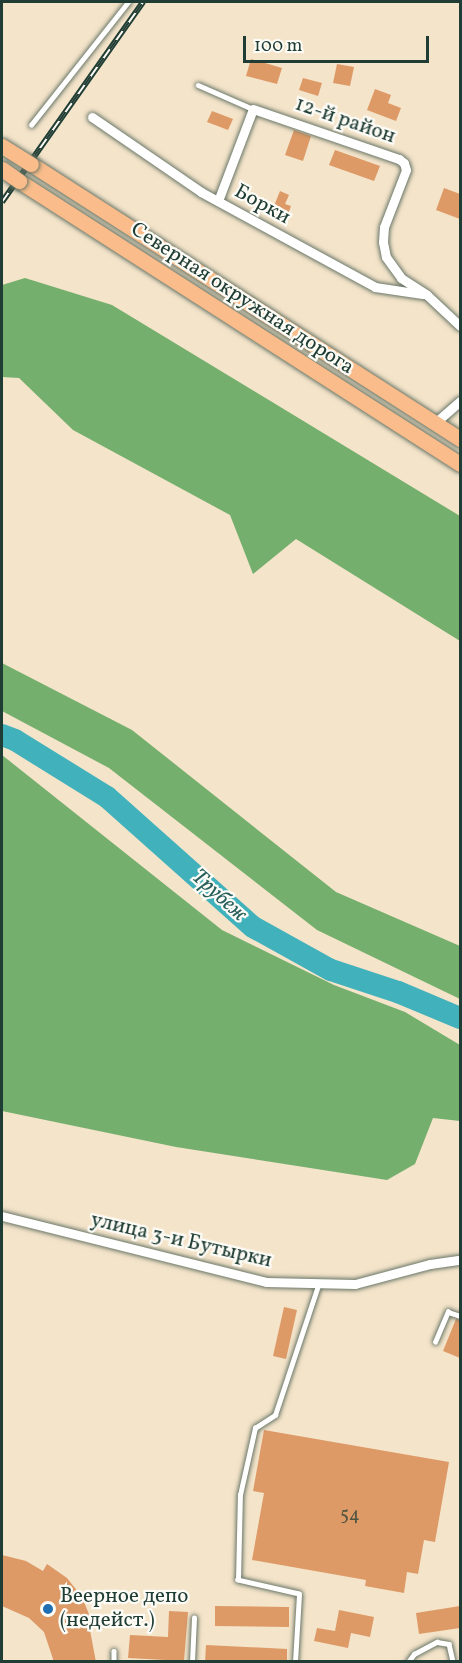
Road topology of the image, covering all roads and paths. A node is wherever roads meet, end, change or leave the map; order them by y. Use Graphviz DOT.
graph roads {
  1 [pos="128,2"];
  2 [pos="198,85"];
  3 [pos="253,109"];
  4 [pos="92,117"];
  5 [pos="31,125"];
  6 [pos="2,146"];
  7 [pos="2,169"];
  8 [pos="218,201"];
  9 [pos="427,295"];
  10 [pos="460,326"];
  11 [pos="460,401"];
  12 [pos="436,422"];
  13 [pos="460,439"];
  14 [pos="460,465"];
  15 [pos="2,1216"];
  16 [pos="460,1260"];
  17 [pos="319,1283"];
  18 [pos="460,1316"];
  19 [pos="435,1342"];
  20 [pos="194,1618"];
  21 [pos="114,1651"];
  22 [pos="114,1662"];
  23 [pos="192,1662"];
  24 [pos="295,1662"];
  25 [pos="408,1662"];
  26 [pos="453,1662"];
  1 -- 5 [label="lane"];
  2 -- 3 [label="lane"];
  3 -- 8 [label="street"];
  3 -- 9 [label="street, 12-й район"];
  4 -- 8 [label="street, Борки"];
  6 -- 12 [label="main road, Северная окружная дорога, bridge"];
  7 -- 14 [label="main road, Северная окружная дорога, bridge"];
  8 -- 9 [label="street, Борки"];
  9 -- 10 [label="street"];
  11 -- 12 [label="street"];
  12 -- 13 [label="main road, Северная окружная дорога"];
  15 -- 17 [label="street, улица 3-и Бутырки"];
  16 -- 17 [label="street, улица 3-и Бутырки"];
  17 -- 24 [label="lane"];
  18 -- 19 [label="lane"];
  20 -- 23 [label="lane"];
  21 -- 22 [label="lane"];
  25 -- 26 [label="lane"];
}
